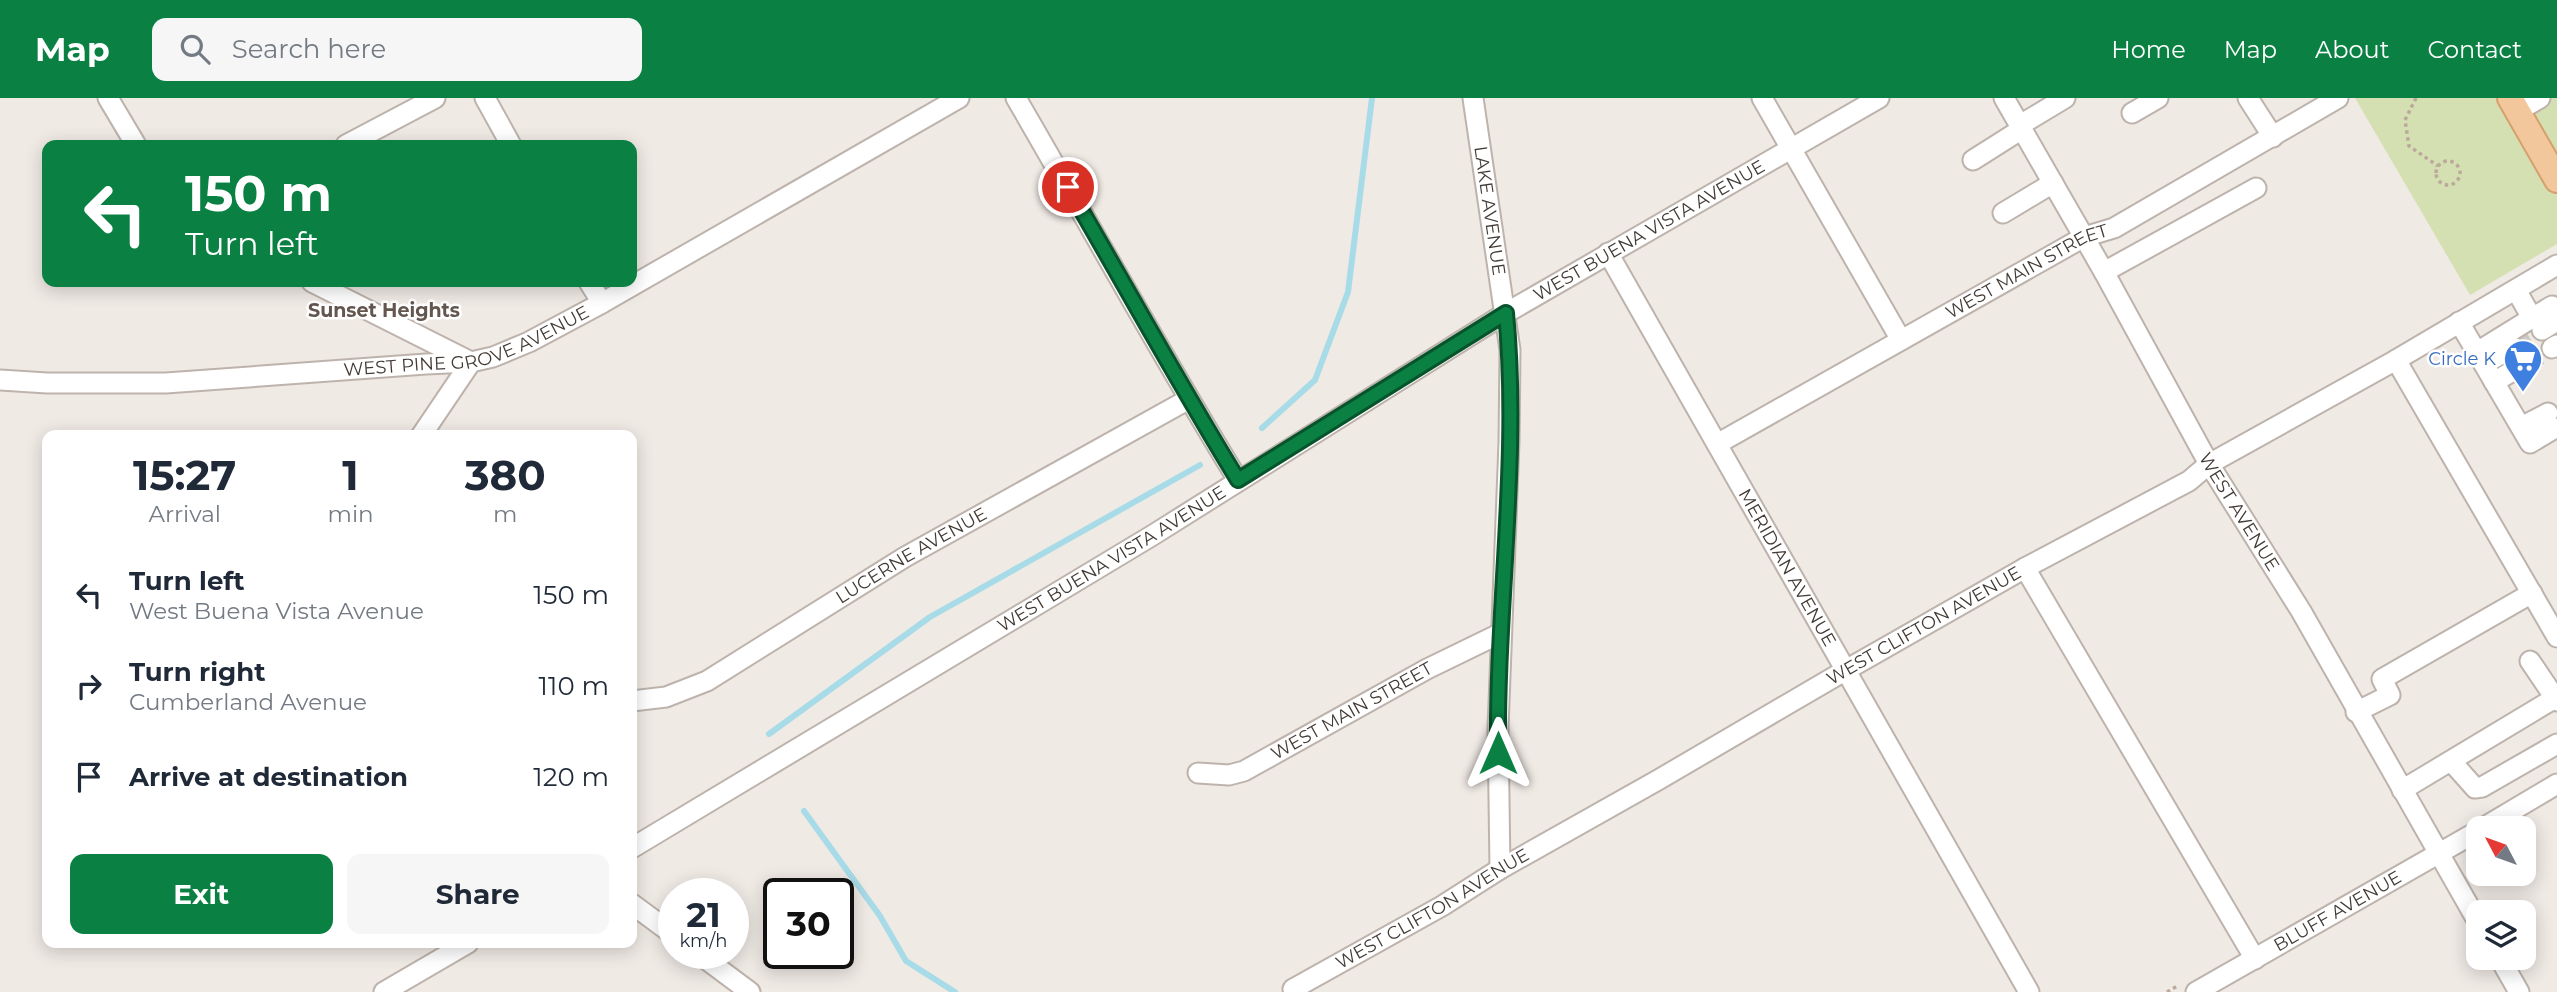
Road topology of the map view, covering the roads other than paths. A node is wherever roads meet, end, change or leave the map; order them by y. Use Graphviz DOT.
graph roads {
  1 [pos="108,98"];
  2 [pos="435,98"];
  3 [pos="485,98"];
  4 [pos="959,98"];
  5 [pos="1017,98"];
  6 [pos="1473,98"];
  7 [pos="1762,98"];
  8 [pos="1879,98"];
  9 [pos="2004,98"];
  10 [pos="2064,98"];
  11 [pos="2158,98"];
  12 [pos="2248,98"];
  13 [pos="2338,98"];
  14 [pos="2540,98"];
  15 [pos="2514,105"];
  16 [pos="1847,106"];
  17 [pos="2132,113"];
  18 [pos="2021,127"];
  19 [pos="2273,137"];
  20 [pos="133,140"];
  21 [pos="355,140"];
  22 [pos="508,140"];
  23 [pos="1792,149"];
  24 [pos="1973,160"];
  25 [pos="2557,180"];
  26 [pos="2053,183"];
  27 [pos="2256,188"];
  28 [pos="2003,213"];
  29 [pos="2084,237"];
  30 [pos="1608,253"];
  31 [pos="2557,265"];
  32 [pos="2104,272"];
  33 [pos="637,283"];
  34 [pos="322,287"];
  35 [pos="592,287"];
  36 [pos="630,287"];
  37 [pos="2516,290"];
  38 [pos="602,303"];
  39 [pos="1506,313"];
  40 [pos="2557,314"];
  41 [pos="2459,322"];
  42 [pos="2544,323"];
  43 [pos="1901,340"];
  44 [pos="2513,347"];
  45 [pos="2480,358"];
  46 [pos="2396,360"];
  47 [pos="471,362"];
  48 [pos="2523,365"];
  49 [pos="0,380"];
  50 [pos="2494,382"];
  51 [pos="1189,400"];
  52 [pos="2552,421"];
  53 [pos="425,430"];
  54 [pos="1717,444"];
  55 [pos="2209,464"];
  56 [pos="1238,480"];
  57 [pos="2025,568"];
  58 [pos="2532,593"];
  59 [pos="1501,632"];
  60 [pos="2557,637"];
  61 [pos="2530,661"];
  62 [pos="1846,670"];
  63 [pos="637,700"];
  64 [pos="2556,700"];
  65 [pos="2356,712"];
  66 [pos="2557,744"];
  67 [pos="2451,761"];
  68 [pos="1198,773"];
  69 [pos="2557,784"];
  70 [pos="2402,790"];
  71 [pos="2503,816"];
  72 [pos="2466,838"];
  73 [pos="637,845"];
  74 [pos="2438,854"];
  75 [pos="1500,869"];
  76 [pos="2466,902"];
  77 [pos="637,908"];
  78 [pos="658,923"];
  79 [pos="459,948"];
  80 [pos="2255,959"];
  81 [pos="719,969"];
  82 [pos="2506,970"];
  83 [pos="1293,989"];
  84 [pos="384,992"];
  85 [pos="750,992"];
  86 [pos="2029,992"];
  87 [pos="2196,992"];
  88 [pos="2519,992"];
  1 -- 20 [label="street"];
  2 -- 21 [label="street"];
  3 -- 22 [label="street"];
  4 -- 33 [label="street, WEST PINE GROVE AVENUE"];
  5 -- 51 [label="street"];
  6 -- 39 [label="street, LAKE AVENUE"];
  7 -- 23 [label="street"];
  8 -- 16 [label="street, WEST BUENA VISTA AVENUE"];
  9 -- 18 [label="street, WEST AVENUE"];
  10 -- 18 [label="street"];
  11 -- 17 [label="street"];
  12 -- 19 [label="street"];
  13 -- 19 [label="street, WEST MAIN STREET"];
  14 -- 15 [label="street"];
  15 -- 25 [label="main road"];
  16 -- 23 [label="street, WEST BUENA VISTA AVENUE"];
  18 -- 24 [label="street"];
  18 -- 26 [label="street, WEST AVENUE"];
  19 -- 29 [label="street, WEST MAIN STREET"];
  23 -- 30 [label="street, WEST BUENA VISTA AVENUE"];
  23 -- 43 [label="street"];
  26 -- 28 [label="street"];
  26 -- 29 [label="street, WEST AVENUE"];
  27 -- 32 [label="street"];
  29 -- 32 [label="street, WEST AVENUE"];
  29 -- 43 [label="street, WEST MAIN STREET"];
  30 -- 39 [label="street, WEST BUENA VISTA AVENUE"];
  30 -- 54 [label="street, MERIDIAN AVENUE"];
  31 -- 37 [label="street, WEST CLIFTON AVENUE"];
  32 -- 55 [label="street, WEST AVENUE"];
  34 -- 47 [label="street"];
  35 -- 38 [label="street"];
  36 -- 38 [label="street, WEST PINE GROVE AVENUE"];
  37 -- 41 [label="street, WEST CLIFTON AVENUE"];
  37 -- 42 [label="street"];
  38 -- 47 [label="street, WEST PINE GROVE AVENUE"];
  39 -- 56 [label="street, WEST BUENA VISTA AVENUE"];
  39 -- 59 [label="street, LAKE AVENUE"];
  40 -- 42 [label="street"];
  41 -- 45 [label="street"];
  41 -- 46 [label="street, WEST CLIFTON AVENUE"];
  42 -- 45 [label="street"];
  43 -- 54 [label="street, WEST MAIN STREET"];
  44 -- 45 [label="street"];
  45 -- 50 [label="street"];
  46 -- 55 [label="street, WEST CLIFTON AVENUE"];
  46 -- 58 [label="street"];
  47 -- 49 [label="street, WEST PINE GROVE AVENUE"];
  47 -- 53 [label="street"];
  48 -- 50 [label="street"];
  50 -- 52 [label="street"];
  51 -- 56 [label="street"];
  51 -- 63 [label="street, LUCERNE AVENUE"];
  54 -- 62 [label="street, MERIDIAN AVENUE"];
  55 -- 57 [label="street, WEST CLIFTON AVENUE"];
  55 -- 65 [label="street, WEST AVENUE"];
  56 -- 73 [label="street, WEST BUENA VISTA AVENUE"];
  57 -- 62 [label="street, WEST CLIFTON AVENUE"];
  57 -- 80 [label="street"];
  58 -- 60 [label="street"];
  58 -- 65 [label="street"];
  59 -- 68 [label="street, WEST MAIN STREET"];
  59 -- 75 [label="street, LAKE AVENUE"];
  61 -- 64 [label="street"];
  62 -- 75 [label="street, WEST CLIFTON AVENUE"];
  62 -- 86 [label="street, MERIDIAN AVENUE"];
  64 -- 67 [label="street"];
  65 -- 70 [label="street, WEST AVENUE"];
  66 -- 67 [label="street"];
  67 -- 70 [label="street"];
  69 -- 71 [label="street"];
  70 -- 74 [label="street, WEST AVENUE"];
  72 -- 74 [label="street, BLUFF AVENUE"];
  74 -- 76 [label="street, WEST AVENUE"];
  74 -- 80 [label="street, BLUFF AVENUE"];
  75 -- 83 [label="street, WEST CLIFTON AVENUE"];
  77 -- 78 [label="street"];
  79 -- 84 [label="street"];
  80 -- 87 [label="street, BLUFF AVENUE"];
  81 -- 85 [label="street"];
  82 -- 88 [label="street"];
}
